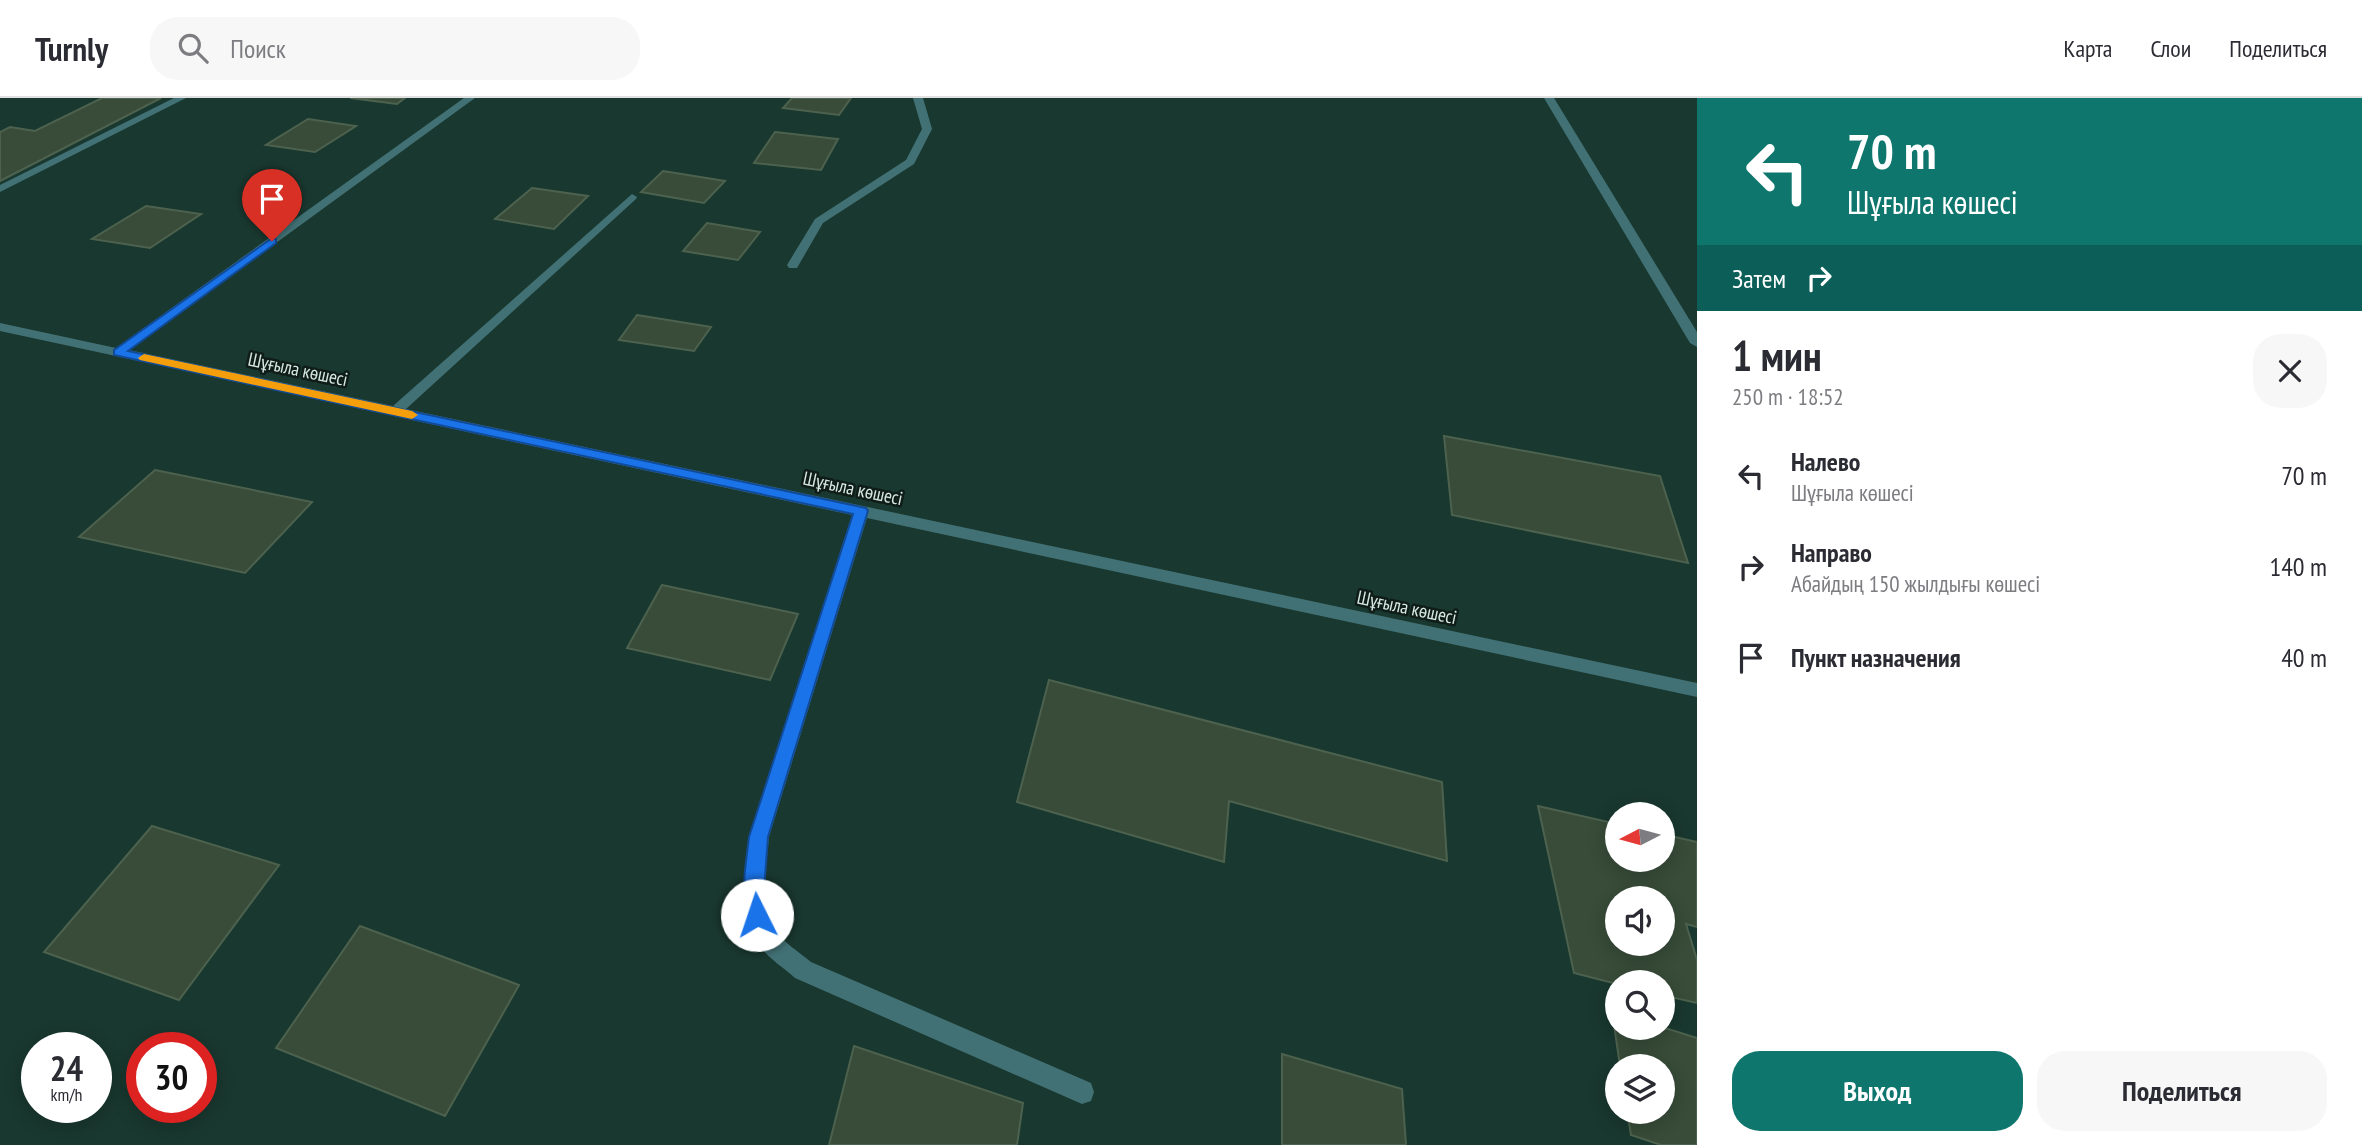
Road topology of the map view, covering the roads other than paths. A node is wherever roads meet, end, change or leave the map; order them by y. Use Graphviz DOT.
graph roads {
  1 [pos="181,98"];
  2 [pos="470,98"];
  3 [pos="918,98"];
  4 [pos="1549,98"];
  5 [pos="0,190"];
  6 [pos="632,197"];
  7 [pos="793,265"];
  8 [pos="0,327"];
  9 [pos="1697,343"];
  10 [pos="118,352"];
  11 [pos="396,412"];
  12 [pos="861,511"];
  13 [pos="1697,690"];
  14 [pos="1082,1092"];
  1 -- 5 [label="street"];
  2 -- 10 [label="street"];
  3 -- 7 [label="street"];
  4 -- 9 [label="street"];
  6 -- 11 [label="street"];
  8 -- 10 [label="street, Шұғыла көшесі"];
  10 -- 11 [label="street, Шұғыла көшесі"];
  11 -- 12 [label="street, Шұғыла көшесі"];
  12 -- 13 [label="street, Шұғыла көшесі"];
  12 -- 14 [label="street"];
}
